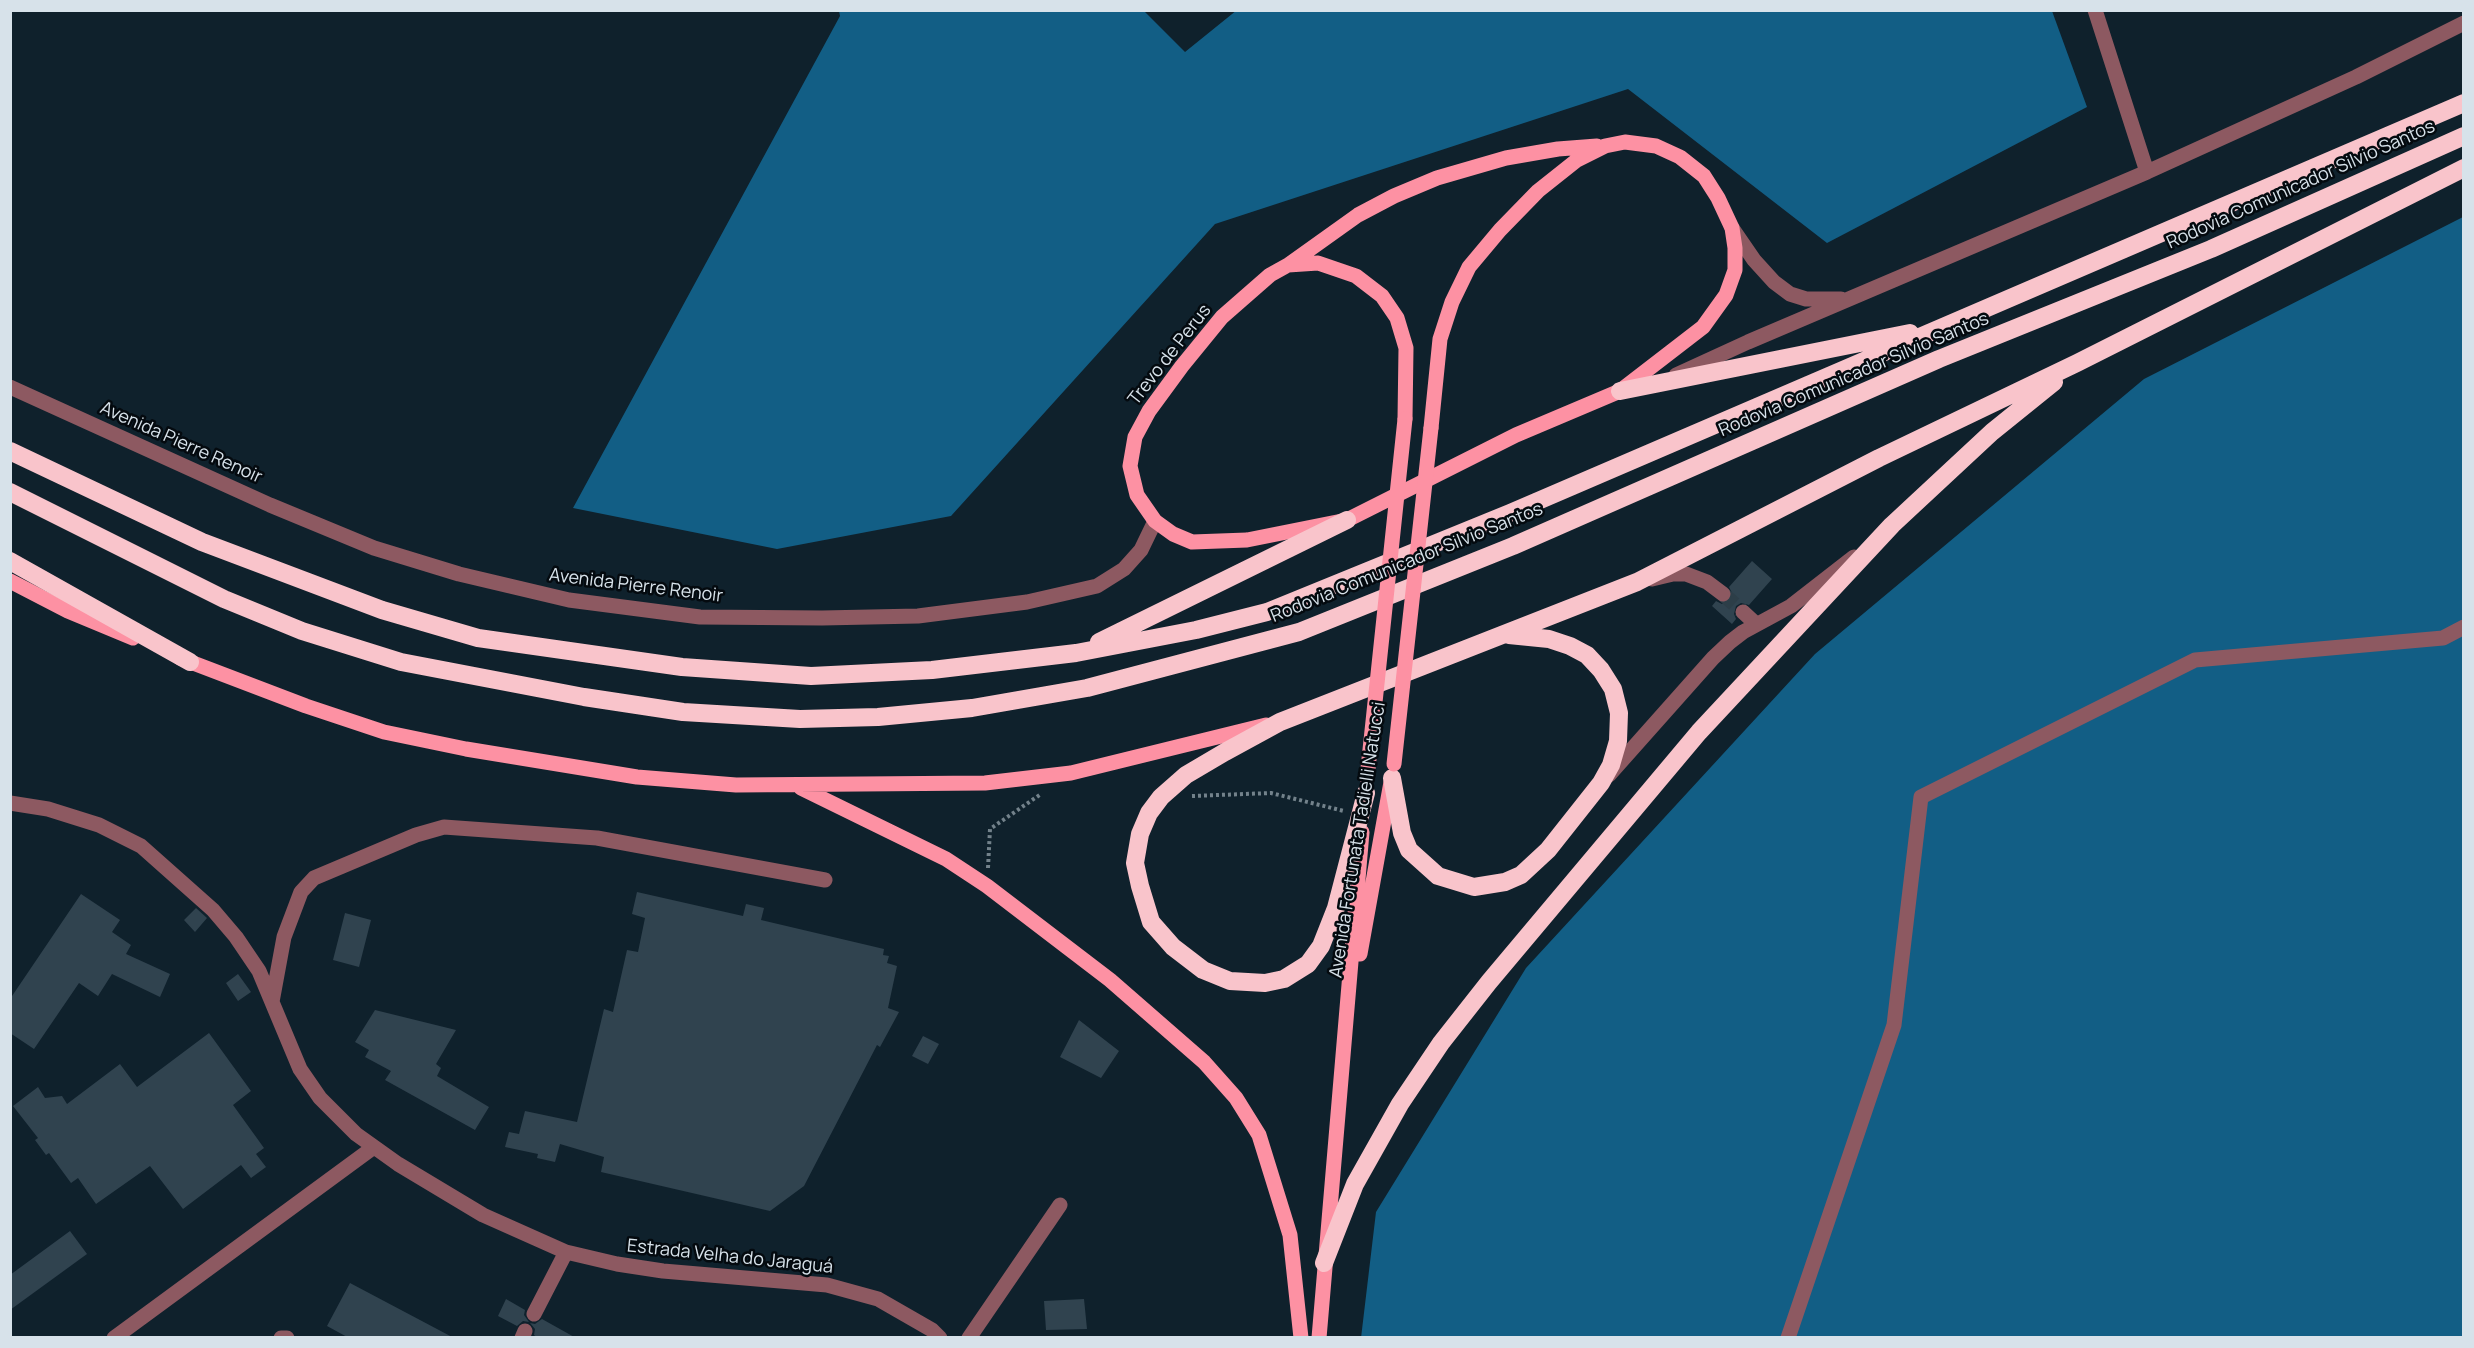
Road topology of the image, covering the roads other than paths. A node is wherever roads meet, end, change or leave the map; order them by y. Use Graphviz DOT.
graph roads {
  1 [pos="2095,10"];
  2 [pos="2463,23"];
  3 [pos="2461,104"];
  4 [pos="2463,136"];
  5 [pos="1605,146"];
  6 [pos="2463,168"];
  7 [pos="2147,172"];
  8 [pos="1732,228"];
  9 [pos="1288,265"];
  10 [pos="1847,299"];
  11 [pos="1947,326"];
  12 [pos="2077,363"];
  13 [pos="1660,383"];
  14 [pos="10,387"];
  15 [pos="1620,391"];
  16 [pos="1405,419"];
  17 [pos="10,451"];
  18 [pos="10,492"];
  19 [pos="1347,520"];
  20 [pos="1155,521"];
  21 [pos="1892,525"];
  22 [pos="10,561"];
  23 [pos="10,581"];
  24 [pos="1637,582"];
  25 [pos="1723,594"];
  26 [pos="1743,612"];
  27 [pos="1756,624"];
  28 [pos="2463,627"];
  29 [pos="1508,635"];
  30 [pos="1076,653"];
  31 [pos="190,662"];
  32 [pos="1280,722"];
  33 [pos="1393,771"];
  34 [pos="1601,783"];
  35 [pos="799,786"];
  36 [pos="1366,786"];
  37 [pos="10,803"];
  38 [pos="825,880"];
  39 [pos="272,1002"];
  40 [pos="1344,1042"];
  41 [pos="374,1147"];
  42 [pos="1060,1205"];
  43 [pos="566,1252"];
  44 [pos="1324,1263"];
  45 [pos="534,1314"];
  46 [pos="934,1335"];
  47 [pos="114,1338"];
  48 [pos="281,1338"];
  49 [pos="287,1338"];
  50 [pos="969,1338"];
  51 [pos="1301,1338"];
  52 [pos="1319,1338"];
  53 [pos="1788,1338"];
  1 -- 7 [label="street"];
  2 -- 7 [label="street"];
  3 -- 11 [label="highway, Rodovia Comunicador Silvio Santos"];
  4 -- 18 [label="highway, Rodovia Comunicador Silvio Santos"];
  5 -- 8 [label="main road"];
  5 -- 9 [label="main road"];
  5 -- 33 [label="main road, Avenida Fortunata Tadielli Natucci, bridge"];
  6 -- 12 [label="highway"];
  7 -- 10 [label="street"];
  8 -- 10 [label="street"];
  8 -- 15 [label="main road"];
  9 -- 16 [label="main road, Trevo de Perus"];
  9 -- 20 [label="main road, Trevo de Perus"];
  10 -- 13 [label="street"];
  11 -- 13 [label="highway"];
  11 -- 30 [label="highway, Rodovia Comunicador Silvio Santos"];
  12 -- 21 [label="highway"];
  12 -- 24 [label="highway"];
  13 -- 15 [label="highway"];
  14 -- 20 [label="street, Avenida Pierre Renoir"];
  15 -- 19 [label="main road, Trevo de Perus"];
  16 -- 36 [label="main road, Avenida Fortunata Tadielli Natucci, bridge"];
  17 -- 30 [label="highway, Rodovia Comunicador Silvio Santos"];
  19 -- 20 [label="main road, Trevo de Perus"];
  19 -- 30 [label="highway"];
  21 -- 27 [label="street"];
  21 -- 44 [label="highway"];
  22 -- 31 [label="highway"];
  23 -- 31 [label="main road"];
  24 -- 25 [label="street"];
  24 -- 29 [label="highway"];
  26 -- 27 [label="street"];
  27 -- 34 [label="street"];
  28 -- 53 [label="street"];
  29 -- 32 [label="highway"];
  29 -- 34 [label="highway"];
  31 -- 35 [label="main road"];
  32 -- 35 [label="main road"];
  32 -- 36 [label="highway"];
  33 -- 34 [label="highway"];
  33 -- 40 [label="main road, Avenida Fortunata Tadielli Natucci"];
  35 -- 51 [label="main road"];
  36 -- 40 [label="main road, Avenida Fortunata Tadielli Natucci"];
  37 -- 39 [label="street, Estrada Velha do Jaraguá"];
  38 -- 39 [label="street"];
  39 -- 41 [label="street, Estrada Velha do Jaraguá"];
  40 -- 44 [label="main road, Avenida Fortunata Tadielli Natucci"];
  41 -- 43 [label="street, Estrada Velha do Jaraguá"];
  41 -- 47 [label="street"];
  42 -- 50 [label="street"];
  43 -- 45 [label="street"];
  43 -- 46 [label="street, Estrada Velha do Jaraguá"];
  44 -- 52 [label="main road, Avenida Fortunata Tadielli Natucci"];
  48 -- 49 [label="street"];
}
